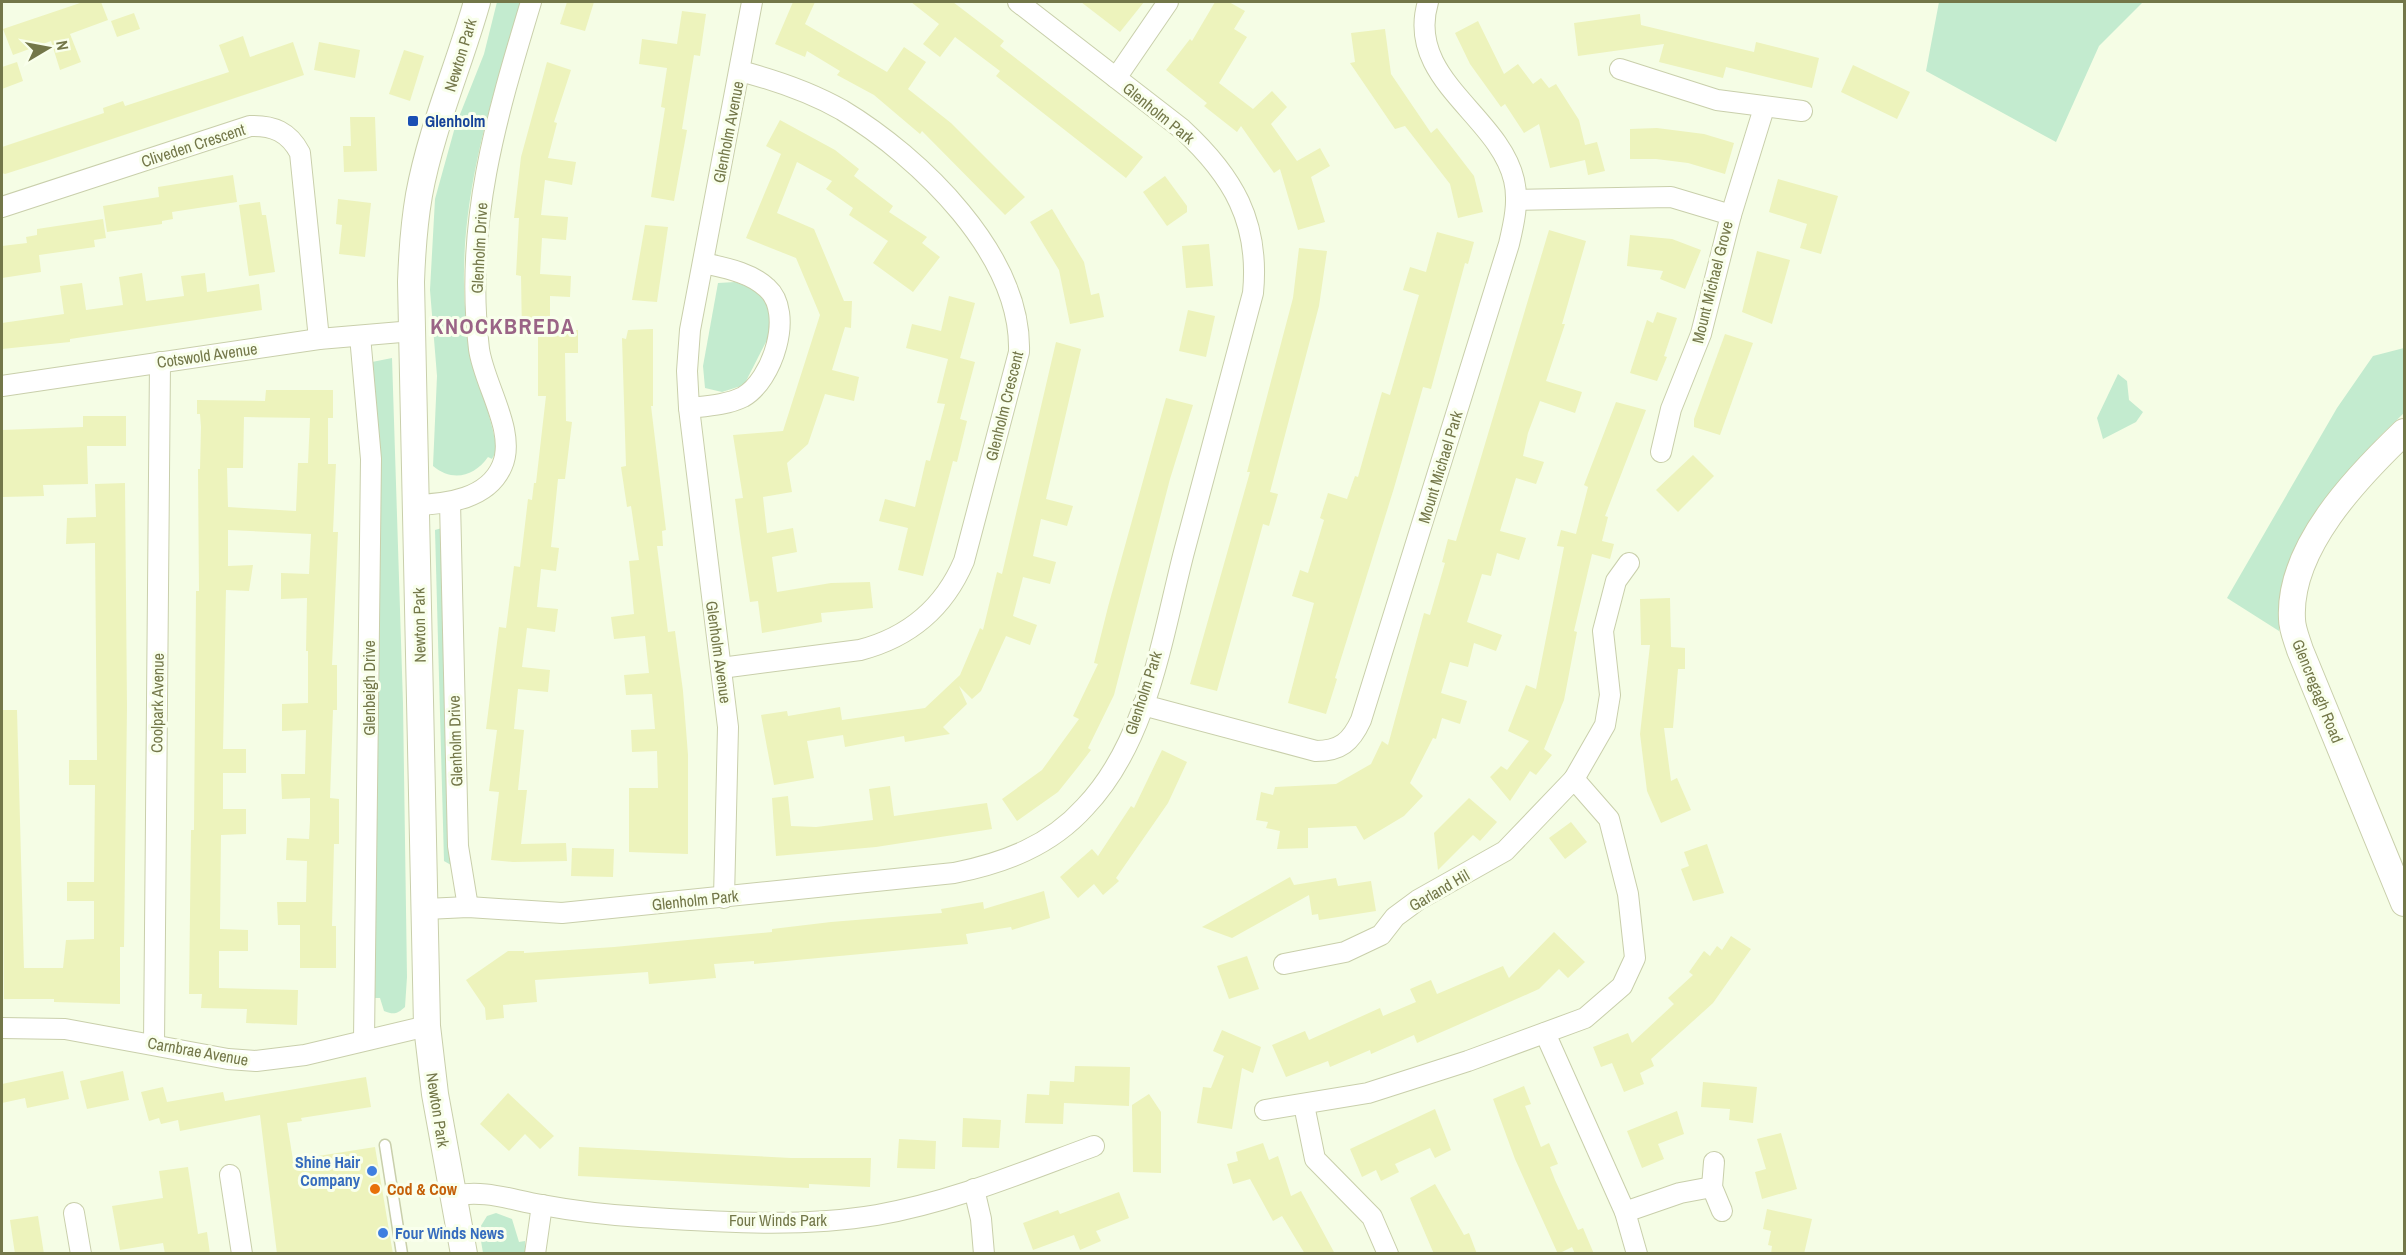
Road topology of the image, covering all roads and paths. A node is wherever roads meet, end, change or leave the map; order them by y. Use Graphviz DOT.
graph roads {
  1 [pos="477,2"];
  2 [pos="531,2"];
  3 [pos="752,2"];
  4 [pos="1018,2"];
  5 [pos="1168,2"];
  6 [pos="1428,2"];
  7 [pos="1620,69"];
  8 [pos="740,71"];
  9 [pos="1116,78"];
  10 [pos="1764,108"];
  11 [pos="1802,111"];
  12 [pos="1516,200"];
  13 [pos="2,207"];
  14 [pos="1731,215"];
  15 [pos="703,263"];
  16 [pos="413,331"];
  17 [pos="360,336"];
  18 [pos="320,339"];
  19 [pos="160,362"];
  20 [pos="2,386"];
  21 [pos="689,408"];
  22 [pos="2404,432"];
  23 [pos="1661,452"];
  24 [pos="450,502"];
  25 [pos="416,505"];
  26 [pos="1629,563"];
  27 [pos="721,668"];
  28 [pos="1143,705"];
  29 [pos="1574,779"];
  30 [pos="724,898"];
  31 [pos="2404,903"];
  32 [pos="468,907"];
  33 [pos="426,909"];
  34 [pos="1284,964"];
  35 [pos="427,1026"];
  36 [pos="2,1028"];
  37 [pos="1545,1033"];
  38 [pos="364,1040"];
  39 [pos="154,1044"];
  40 [pos="1304,1105"];
  41 [pos="1265,1110"];
  42 [pos="386,1145"];
  43 [pos="1094,1146"];
  44 [pos="1714,1162"];
  45 [pos="230,1175"];
  46 [pos="1712,1186"];
  47 [pos="974,1189"];
  48 [pos="453,1196"];
  49 [pos="542,1205"];
  50 [pos="1722,1211"];
  51 [pos="1624,1212"];
  52 [pos="74,1213"];
  53 [pos="81,1254"];
  54 [pos="242,1254"];
  55 [pos="402,1254"];
  56 [pos="464,1254"];
  57 [pos="535,1254"];
  58 [pos="984,1254"];
  59 [pos="1388,1254"];
  60 [pos="1637,1254"];
  1 -- 16 [label="street, Newton Park"];
  2 -- 24 [label="street, Glenholm Drive"];
  3 -- 8 [label="street, Glenholm Avenue"];
  4 -- 9 [label="street, Glenholm Park"];
  5 -- 9 [label="street"];
  6 -- 12 [label="street, Mount Michael Park"];
  7 -- 10 [label="street"];
  8 -- 15 [label="street, Glenholm Avenue"];
  8 -- 27 [label="street, Glenholm Crescent"];
  9 -- 28 [label="street, Glenholm Park"];
  10 -- 11 [label="street"];
  10 -- 14 [label="street"];
  12 -- 14 [label="street, Mount Michael Grove"];
  12 -- 28 [label="street, Mount Michael Park"];
  13 -- 18 [label="street, Cliveden Crescent"];
  14 -- 23 [label="street, Mount Michael Grove"];
  15 -- 21 [label="street, Glenholm Avenue"];
  15 -- 21 [label="street"];
  16 -- 17 [label="street, Cotswold Avenue"];
  16 -- 25 [label="street, Newton Park"];
  17 -- 18 [label="street, Cotswold Avenue"];
  17 -- 38 [label="street, Glenbeigh Drive"];
  18 -- 19 [label="street, Cotswold Avenue"];
  19 -- 20 [label="street, Cotswold Avenue"];
  19 -- 39 [label="street, Coolpark Avenue"];
  21 -- 27 [label="street, Glenholm Avenue"];
  22 -- 31 [label="street, Glencregagh Road"];
  24 -- 25 [label="street, Glenholm Drive"];
  24 -- 32 [label="street, Glenholm Drive"];
  25 -- 33 [label="street, Newton Park"];
  26 -- 29 [label="street, Garland Hil"];
  27 -- 30 [label="street, Glenholm Avenue"];
  28 -- 30 [label="street, Glenholm Park"];
  29 -- 34 [label="street, Garland Hil"];
  29 -- 37 [label="street"];
  30 -- 32 [label="street, Glenholm Park"];
  32 -- 33 [label="street, Glenholm Park"];
  33 -- 35 [label="street, Newton Park"];
  35 -- 38 [label="street, Carnbrae Avenue"];
  35 -- 48 [label="street, Newton Park"];
  36 -- 39 [label="street, Carnbrae Avenue"];
  37 -- 40 [label="street"];
  37 -- 51 [label="street"];
  38 -- 39 [label="street, Carnbrae Avenue"];
  40 -- 41 [label="street"];
  40 -- 59 [label="street"];
  42 -- 55 [label="lane"];
  43 -- 47 [label="street, Four Winds Park"];
  44 -- 46 [label="street"];
  45 -- 54 [label="street"];
  46 -- 50 [label="street"];
  46 -- 51 [label="street"];
  47 -- 49 [label="street, Four Winds Park"];
  47 -- 58 [label="street"];
  48 -- 49 [label="street, Four Winds Park"];
  48 -- 56 [label="street, Newton Park"];
  49 -- 57 [label="street"];
  51 -- 60 [label="street"];
  52 -- 53 [label="street"];
}
